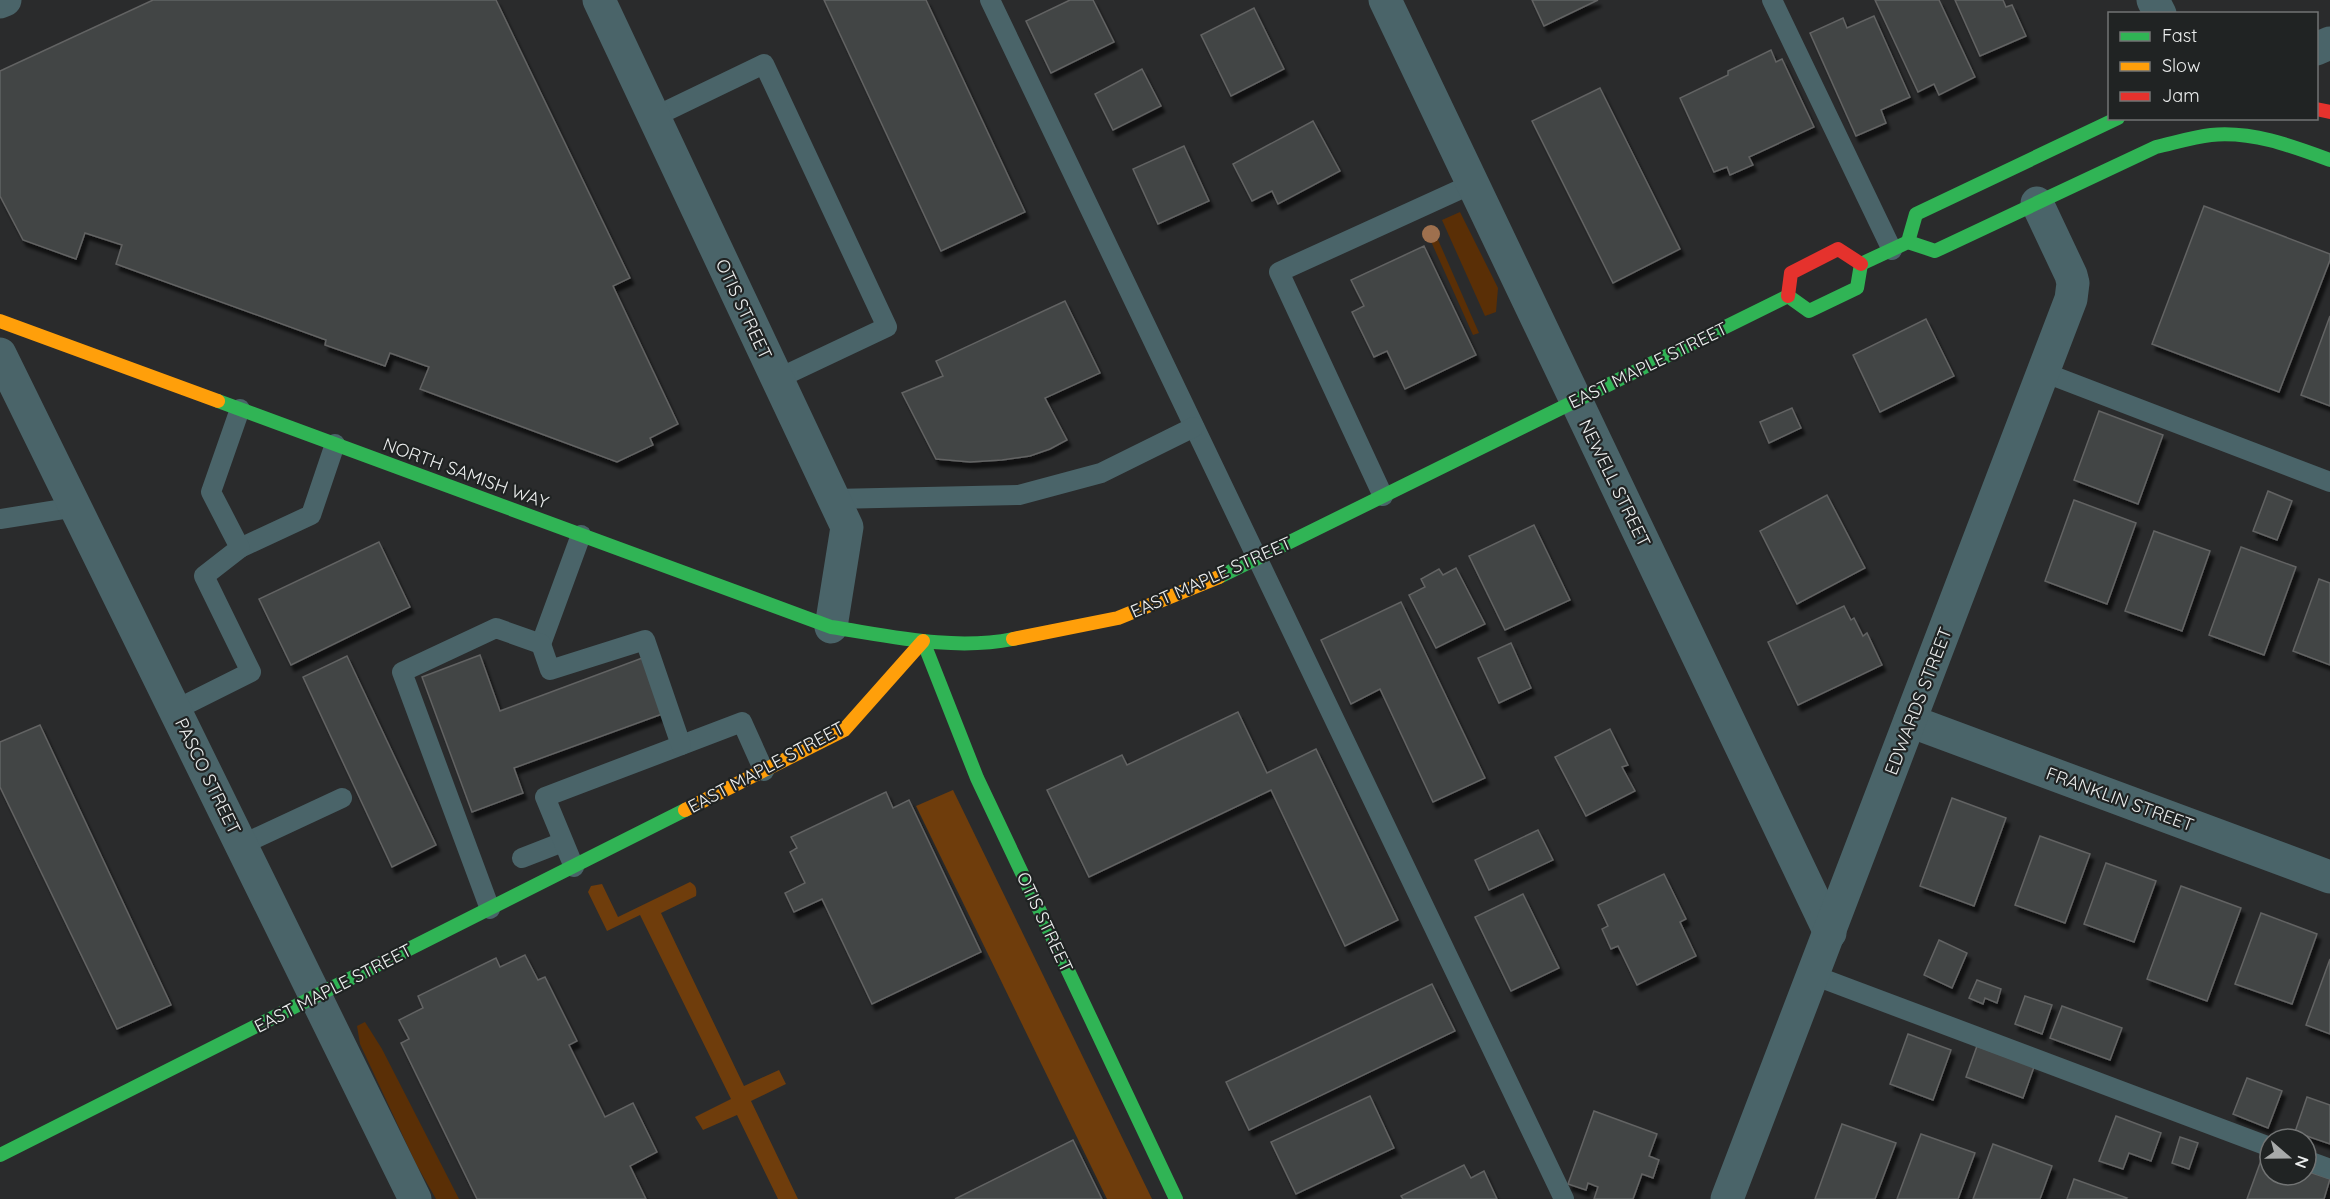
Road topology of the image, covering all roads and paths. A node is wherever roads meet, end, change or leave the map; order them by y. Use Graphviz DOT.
graph roads {
  1 [pos="5,0"];
  2 [pos="599,0"];
  3 [pos="990,0"];
  4 [pos="1384,0"];
  5 [pos="1772,0"];
  6 [pos="0,3"];
  7 [pos="654,117"];
  8 [pos="2114,120"];
  9 [pos="2330,160"];
  10 [pos="1472,184"];
  11 [pos="2037,203"];
  12 [pos="1900,246"];
  13 [pos="1861,264"];
  14 [pos="1788,296"];
  15 [pos="0,321"];
  16 [pos="0,354"];
  17 [pos="2043,372"];
  18 [pos="777,379"];
  19 [pos="1576,401"];
  20 [pos="240,409"];
  21 [pos="1194,427"];
  22 [pos="335,444"];
  23 [pos="2330,482"];
  24 [pos="1383,496"];
  25 [pos="833,499"];
  26 [pos="75,507"];
  27 [pos="0,519"];
  28 [pos="581,535"];
  29 [pos="240,548"];
  30 [pos="1257,559"];
  31 [pos="831,627"];
  32 [pos="923,641"];
  33 [pos="541,644"];
  34 [pos="175,710"];
  35 [pos="1910,721"];
  36 [pos="681,746"];
  37 [pos="764,771"];
  38 [pos="342,798"];
  39 [pos="563,842"];
  40 [pos="242,844"];
  41 [pos="522,858"];
  42 [pos="574,867"];
  43 [pos="2330,877"];
  44 [pos="490,909"];
  45 [pos="1830,933"];
  46 [pos="1813,975"];
  47 [pos="316,997"];
  48 [pos="2258,1142"];
  49 [pos="0,1154"];
  50 [pos="415,1199"];
  51 [pos="1176,1199"];
  52 [pos="1564,1199"];
  53 [pos="1727,1199"];
  1 -- 6 [label="street"];
  2 -- 7 [label="street, OTIS STREET"];
  3 -- 21 [label="lane"];
  4 -- 10 [label="street, NEWELL STREET"];
  5 -- 12 [label="lane"];
  7 -- 18 [label="street, OTIS STREET"];
  7 -- 18 [label="lane"];
  8 -- 12 [label="main road"];
  9 -- 11 [label="main road"];
  10 -- 19 [label="street, NEWELL STREET"];
  10 -- 24 [label="lane"];
  11 -- 12 [label="main road"];
  11 -- 17 [label="street, EDWARDS STREET"];
  12 -- 13 [label="main road"];
  13 -- 14 [label="main road"];
  13 -- 14 [label="main road"];
  14 -- 19 [label="main road, EAST MAPLE STREET"];
  15 -- 20 [label="main road, NORTH SAMISH WAY"];
  16 -- 26 [label="street, PASCO STREET"];
  17 -- 23 [label="lane"];
  17 -- 35 [label="street, EDWARDS STREET"];
  18 -- 25 [label="street, OTIS STREET"];
  19 -- 24 [label="main road, EAST MAPLE STREET"];
  19 -- 45 [label="street, NEWELL STREET"];
  20 -- 22 [label="main road, NORTH SAMISH WAY"];
  20 -- 29 [label="lane"];
  21 -- 25 [label="lane"];
  21 -- 30 [label="lane"];
  22 -- 28 [label="main road, NORTH SAMISH WAY"];
  22 -- 29 [label="lane"];
  24 -- 30 [label="main road, EAST MAPLE STREET"];
  25 -- 31 [label="street, OTIS STREET"];
  26 -- 27 [label="lane"];
  26 -- 34 [label="street, PASCO STREET"];
  28 -- 31 [label="main road, NORTH SAMISH WAY"];
  28 -- 33 [label="lane"];
  29 -- 34 [label="lane"];
  30 -- 32 [label="main road, EAST MAPLE STREET"];
  30 -- 52 [label="lane"];
  31 -- 32 [label="main road, NORTH SAMISH WAY"];
  32 -- 37 [label="main road, EAST MAPLE STREET"];
  32 -- 51 [label="main road, OTIS STREET"];
  33 -- 36 [label="lane"];
  33 -- 44 [label="lane"];
  34 -- 40 [label="street, PASCO STREET"];
  35 -- 43 [label="street, FRANKLIN STREET"];
  35 -- 45 [label="street, EDWARDS STREET"];
  36 -- 37 [label="lane"];
  36 -- 39 [label="lane"];
  37 -- 42 [label="main road, EAST MAPLE STREET"];
  38 -- 40 [label="lane"];
  39 -- 41 [label="lane"];
  39 -- 42 [label="lane"];
  40 -- 47 [label="street, PASCO STREET"];
  42 -- 44 [label="main road, EAST MAPLE STREET"];
  44 -- 47 [label="main road, EAST MAPLE STREET"];
  45 -- 46 [label="street, EDWARDS STREET"];
  46 -- 48 [label="lane"];
  46 -- 53 [label="street, EDWARDS STREET"];
  47 -- 49 [label="main road, EAST MAPLE STREET"];
  47 -- 50 [label="street, PASCO STREET"];
}
